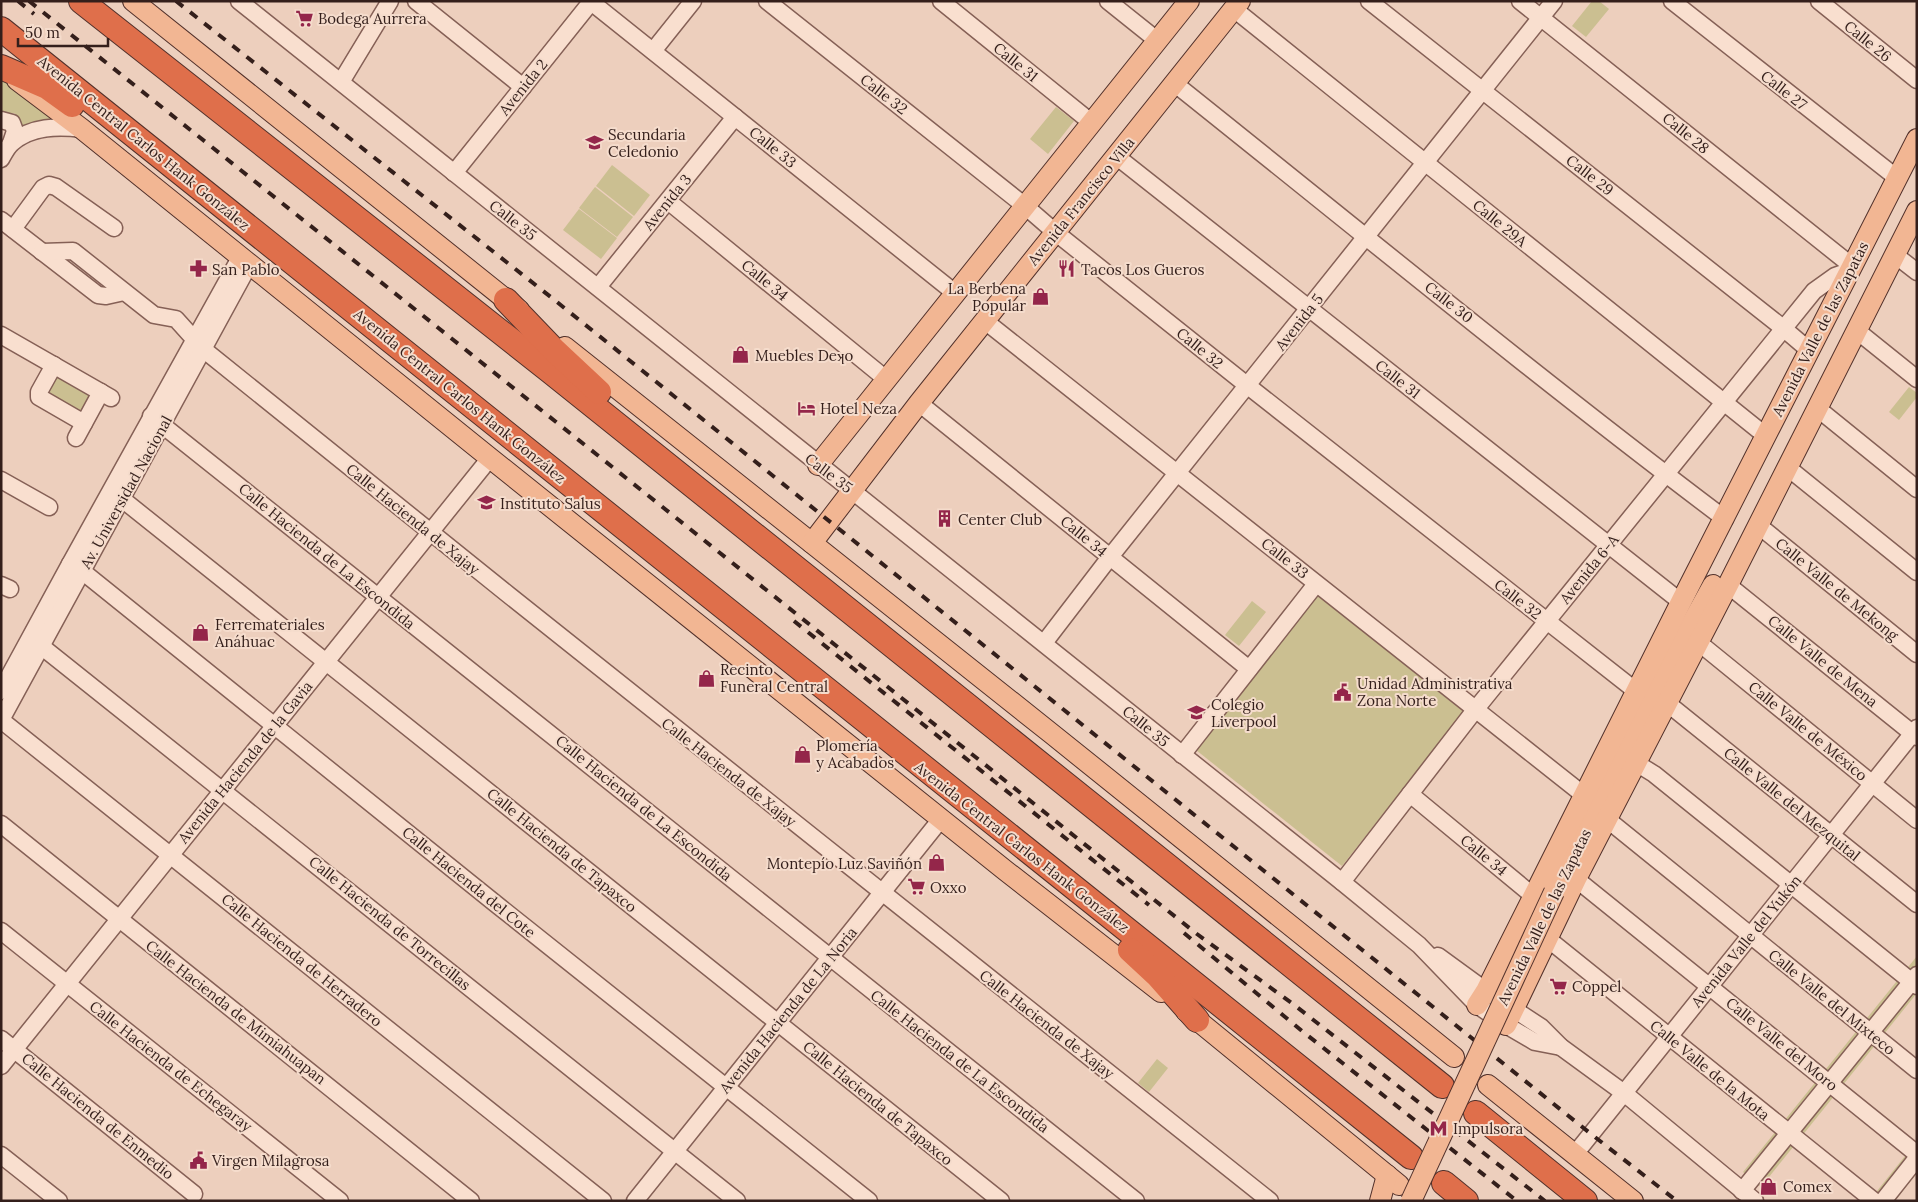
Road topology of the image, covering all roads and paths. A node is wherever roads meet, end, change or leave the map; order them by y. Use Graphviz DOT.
graph roads {
  1 [pos="81,1"];
  2 [pos="133,1"];
  3 [pos="239,1"];
  4 [pos="390,1"];
  5 [pos="416,1"];
  6 [pos="693,1"];
  7 [pos="767,1"];
  8 [pos="940,1"];
  9 [pos="1108,1"];
  10 [pos="1189,1"];
  11 [pos="1369,1"];
  12 [pos="1520,1"];
  13 [pos="1554,1"];
  14 [pos="1672,1"];
  15 [pos="1819,1"];
  16 [pos="591,2"];
  17 [pos="1237,5"];
  18 [pos="1541,18"];
  19 [pos="1,29"];
  20 [pos="1158,41"];
  21 [pos="653,51"];
  22 [pos="1,67"];
  23 [pos="1917,80"];
  24 [pos="341,82"];
  25 [pos="1174,83"];
  26 [pos="523,87"];
  27 [pos="1484,90"];
  28 [pos="735,117"];
  29 [pos="1,120"];
  30 [pos="1092,123"];
  31 [pos="82,129"];
  32 [pos="1917,139"];
  33 [pos="11,143"];
  34 [pos="154,150"];
  35 [pos="1116,156"];
  36 [pos="1,159"];
  37 [pos="1425,163"];
  38 [pos="454,173"];
  39 [pos="1897,178"];
  40 [pos="668,200"];
  41 [pos="1025,206"];
  42 [pos="1917,211"];
  43 [pos="7,225"];
  44 [pos="114,228"];
  45 [pos="1055,232"];
  46 [pos="1366,237"];
  47 [pos="1895,255"];
  48 [pos="245,260"];
  49 [pos="1850,268"];
  50 [pos="1917,272"];
  51 [pos="598,287"];
  52 [pos="955,293"];
  53 [pos="506,300"];
  54 [pos="1309,309"];
  55 [pos="985,321"];
  56 [pos="1783,328"];
  57 [pos="1856,330"];
  58 [pos="1,335"];
  59 [pos="199,343"];
  60 [pos="1810,351"];
  61 [pos="54,365"];
  62 [pos="886,379"];
  63 [pos="1917,379"];
  64 [pos="1248,386"];
  65 [pos="1724,402"];
  66 [pos="919,403"];
  67 [pos="1817,408"];
  68 [pos="157,420"];
  69 [pos="84,423"];
  70 [pos="1766,436"];
  71 [pos="76,438"];
  72 [pos="490,458"];
  73 [pos="818,465"];
  74 [pos="1787,467"];
  75 [pos="1177,473"];
  76 [pos="1666,474"];
  77 [pos="682,477"];
  78 [pos="1,480"];
  79 [pos="1917,489"];
  80 [pos="852,490"];
  81 [pos="122,499"];
  82 [pos="49,507"];
  83 [pos="1725,519"];
  84 [pos="1758,525"];
  85 [pos="430,533"];
  86 [pos="812,544"];
  87 [pos="1608,545"];
  88 [pos="1110,557"];
  89 [pos="76,567"];
  90 [pos="1917,572"];
  91 [pos="1316,584"];
  92 [pos="1728,584"];
  93 [pos="379,596"];
  94 [pos="1680,602"];
  95 [pos="1546,622"];
  96 [pos="1691,640"];
  97 [pos="1044,643"];
  98 [pos="41,646"];
  99 [pos="1917,654"];
  100 [pos="326,662"];
  101 [pos="1249,669"];
  102 [pos="1,691"];
  103 [pos="1636,691"];
  104 [pos="1667,703"];
  105 [pos="1476,710"];
  106 [pos="1,720"];
  107 [pos="275,726"];
  108 [pos="1915,733"];
  109 [pos="1182,755"];
  110 [pos="1636,762"];
  111 [pos="1872,783"];
  112 [pos="223,790"];
  113 [pos="1410,794"];
  114 [pos="1584,796"];
  115 [pos="941,819"];
  116 [pos="1608,820"];
  117 [pos="1917,820"];
  118 [pos="1,824"];
  119 [pos="1831,835"];
  120 [pos="171,855"];
  121 [pos="1576,878"];
  122 [pos="1342,882"];
  123 [pos="1791,884"];
  124 [pos="1075,890"];
  125 [pos="882,893"];
  126 [pos="1533,896"];
  127 [pos="1917,904"];
  128 [pos="1558,917"];
  129 [pos="1522,918"];
  130 [pos="119,920"];
  131 [pos="1,931"];
  132 [pos="1750,935"];
  133 [pos="1513,936"];
  134 [pos="1543,946"];
  135 [pos="830,958"];
  136 [pos="1915,980"];
  137 [pos="67,984"];
  138 [pos="1709,986"];
  139 [pos="1481,998"];
  140 [pos="1510,1017"];
  141 [pos="1197,1020"];
  142 [pos="778,1023"];
  143 [pos="1870,1032"];
  144 [pos="1669,1036"];
  145 [pos="1,1039"];
  146 [pos="14,1049"];
  147 [pos="1454,1057"];
  148 [pos="1,1066"];
  149 [pos="1917,1070"];
  150 [pos="1829,1083"];
  151 [pos="1488,1085"];
  152 [pos="1442,1086"];
  153 [pos="727,1087"];
  154 [pos="1624,1093"];
  155 [pos="1476,1113"];
  156 [pos="1789,1133"];
  157 [pos="675,1151"];
  158 [pos="1575,1154"];
  159 [pos="1917,1154"];
  160 [pos="1,1155"];
  161 [pos="1411,1157"];
  162 [pos="1917,1158"];
  163 [pos="1444,1183"];
  164 [pos="1399,1187"];
  165 [pos="194,1194"];
  166 [pos="1749,1196"];
  167 [pos="59,1201"];
  168 [pos="340,1201"];
  169 [pos="472,1201"];
  170 [pos="603,1201"];
  171 [pos="636,1201"];
  172 [pos="737,1201"];
  173 [pos="869,1201"];
  174 [pos="1001,1201"];
  175 [pos="1136,1201"];
  176 [pos="1270,1201"];
  177 [pos="1380,1201"];
  178 [pos="1466,1201"];
  179 [pos="1585,1201"];
  180 [pos="1633,1201"];
  181 [pos="1874,1201"];
  182 [pos="1883,1201"];
  1 -- 77 [label="highway"];
  2 -- 53 [label="main road"];
  3 -- 24 [label="street, Calle 35"];
  4 -- 24 [label="street"];
  5 -- 26 [label="street"];
  6 -- 21 [label="street"];
  7 -- 41 [label="street, Calle 32"];
  8 -- 30 [label="street, Calle 31"];
  9 -- 20 [label="street"];
  10 -- 20 [label="main road"];
  11 -- 27 [label="street, Calle 29"];
  12 -- 18 [label="street, Calle 28"];
  13 -- 18 [label="street, Avenida 5"];
  14 -- 39 [label="street, Calle 27"];
  15 -- 23 [label="street, Calle 26"];
  16 -- 21 [label="street, Calle 33"];
  16 -- 26 [label="street, Avenida 2"];
  17 -- 25 [label="main road, Avenida Francisco Villa"];
  17 -- 37 [label="street, Calle 29A"];
  18 -- 27 [label="street, Avenida 5"];
  18 -- 49 [label="street, Calle 28"];
  19 -- 34 [label="highway, Avenida Central Carlos Hank González"];
  20 -- 30 [label="main road"];
  21 -- 28 [label="street, Calle 33"];
  22 -- 31 [label="main road, Avenida Central Carlos Hank González"];
  22 -- 34 [label="highway"];
  24 -- 38 [label="street, Calle 35"];
  25 -- 35 [label="main road, Avenida Francisco Villa"];
  25 -- 46 [label="street, Calle 30"];
  26 -- 38 [label="street, Avenida 2"];
  27 -- 37 [label="street, Avenida 5"];
  27 -- 56 [label="street, Calle 29"];
  28 -- 40 [label="street, Avenida 3"];
  28 -- 52 [label="street, Calle 33"];
  29 -- 33 [label="street"];
  30 -- 41 [label="main road"];
  31 -- 33 [label="street"];
  31 -- 48 [label="main road, Avenida Central Carlos Hank González"];
  32 -- 39 [label="main road, Avenida Valle de las Zapatas"];
  33 -- 36 [label="street"];
  34 -- 124 [label="highway, Avenida Central Carlos Hank González"];
  35 -- 45 [label="main road, Avenida Francisco Villa"];
  35 -- 54 [label="street, Calle 31"];
  37 -- 46 [label="street, Avenida 5"];
  37 -- 65 [label="street, Calle 29A"];
  38 -- 51 [label="street, Calle 35"];
  39 -- 49 [label="main road, Avenida Valle de las Zapatas"];
  40 -- 51 [label="street, Avenida 3"];
  40 -- 62 [label="street, Calle 34"];
  41 -- 45 [label="street, Calle 32"];
  41 -- 52 [label="main road"];
  42 -- 47 [label="main road, Avenida Valle de las Zapatas"];
  43 -- 44 [label="street"];
  43 -- 59 [label="street, Calle Hacienda de Xajay"];
  45 -- 55 [label="main road, Avenida Francisco Villa"];
  45 -- 64 [label="street, Calle 32"];
  46 -- 54 [label="street, Avenida 5"];
  46 -- 76 [label="street, Calle 30"];
  47 -- 50 [label="street"];
  47 -- 57 [label="main road, Avenida Valle de las Zapatas"];
  48 -- 59 [label="street, Av. Universidad Nacional"];
  48 -- 72 [label="main road, Avenida Central Carlos Hank González"];
  49 -- 56 [label="street, Avenida 6-A"];
  49 -- 60 [label="main road, Avenida Valle de las Zapatas"];
  51 -- 73 [label="street, Calle 35"];
  52 -- 62 [label="main road"];
  53 -- 77 [label="highway"];
  53 -- 86 [label="main road"];
  54 -- 64 [label="street, Avenida 5"];
  54 -- 87 [label="street, Calle 31"];
  55 -- 66 [label="main road, Avenida Francisco Villa"];
  55 -- 75 [label="street, Calle 33"];
  56 -- 60 [label="street, Calle 29"];
  56 -- 65 [label="street, Avenida 6-A"];
  57 -- 63 [label="street"];
  57 -- 67 [label="main road, Avenida Valle de las Zapatas"];
  58 -- 61 [label="street"];
  59 -- 68 [label="street, Av. Universidad Nacional"];
  59 -- 85 [label="street, Calle Hacienda de Xajay"];
  60 -- 70 [label="main road, Avenida Valle de las Zapatas"];
  61 -- 69 [label="street"];
  61 -- 69 [label="street"];
  62 -- 73 [label="main road"];
  64 -- 75 [label="street, Avenida 5"];
  64 -- 95 [label="street, Calle 32"];
  65 -- 70 [label="street, Calle 29A"];
  65 -- 76 [label="street, Avenida 6-A"];
  66 -- 80 [label="main road, Avenida Francisco Villa"];
  66 -- 88 [label="street, Calle 34"];
  67 -- 74 [label="main road, Avenida Valle de las Zapatas"];
  67 -- 79 [label="street"];
  68 -- 81 [label="street, Av. Universidad Nacional"];
  68 -- 89 [label="street, Av. Universidad Nacional"];
  68 -- 93 [label="street, Calle Hacienda de La Escondida"];
  69 -- 71 [label="street"];
  70 -- 83 [label="main road, Avenida Valle de las Zapatas"];
  72 -- 85 [label="street, Avenida Hacienda de la Gavia"];
  72 -- 115 [label="main road, Avenida Central Carlos Hank González"];
  73 -- 80 [label="street, Calle 35"];
  74 -- 84 [label="main road, Avenida Valle de las Zapatas"];
  74 -- 90 [label="street"];
  75 -- 88 [label="street, Avenida 5"];
  75 -- 91 [label="street, Calle 33"];
  76 -- 83 [label="street, Calle 30"];
  76 -- 87 [label="street, Avenida 6-A"];
  77 -- 152 [label="highway"];
  78 -- 82 [label="street"];
  80 -- 86 [label="main road, Avenida Francisco Villa"];
  80 -- 97 [label="street, Calle 35"];
  81 -- 89 [label="street, Av. Universidad Nacional"];
  81 -- 100 [label="street, Calle Hacienda de Tapaxco"];
  83 -- 94 [label="main road, Avenida Valle de las Zapatas"];
  83 -- 96 [label="main road, Avenida Valle de las Zapatas"];
  84 -- 92 [label="main road, Avenida Valle de las Zapatas"];
  84 -- 96 [label="main road, Avenida Valle de las Zapatas"];
  84 -- 99 [label="street, Calle Valle de Mekong"];
  85 -- 93 [label="street, Avenida Hacienda de la Gavia"];
  85 -- 125 [label="street, Calle Hacienda de Xajay"];
  86 -- 147 [label="main road"];
  87 -- 94 [label="street, Calle 31"];
  87 -- 95 [label="street, Avenida 6-A"];
  88 -- 97 [label="street, Avenida 5"];
  88 -- 101 [label="street, Calle 34"];
  89 -- 98 [label="street, Av. Universidad Nacional"];
  89 -- 102 [label="street, Av. Universidad Nacional"];
  89 -- 107 [label="street, Calle Hacienda del Cote"];
  91 -- 101 [label="street"];
  91 -- 105 [label="street, Calle 33"];
  92 -- 96 [label="main road, Avenida Valle de las Zapatas"];
  92 -- 108 [label="street, Calle Valle de Mena"];
  93 -- 100 [label="street, Avenida Hacienda de la Gavia"];
  93 -- 135 [label="street, Calle Hacienda de La Escondida"];
  94 -- 103 [label="main road, Avenida Valle de las Zapatas"];
  95 -- 103 [label="street, Calle 32"];
  95 -- 105 [label="street, Avenida 6-A"];
  96 -- 104 [label="main road, Avenida Valle de las Zapatas"];
  96 -- 111 [label="street, Calle Valle de México"];
  96 -- 164 [label="main road, Avenida Valle de las Zapatas, bridge"];
  97 -- 109 [label="street, Calle 35"];
  98 -- 106 [label="street, Av. Universidad Nacional"];
  98 -- 112 [label="street, Calle Hacienda de Torrecillas"];
  100 -- 107 [label="street, Avenida Hacienda de la Gavia"];
  100 -- 142 [label="street, Calle Hacienda de Tapaxco"];
  101 -- 109 [label="street"];
  103 -- 114 [label="main road, Avenida Valle de las Zapatas"];
  104 -- 110 [label="main road, Avenida Valle de las Zapatas"];
  104 -- 119 [label="street, Calle Valle del Mezquital"];
  105 -- 113 [label="street, Avenida 6-A"];
  105 -- 114 [label="street, Calle 33"];
  106 -- 120 [label="street, Calle Hacienda de Herradero"];
  107 -- 112 [label="street, Avenida Hacienda de la Gavia"];
  107 -- 153 [label="street, Calle Hacienda del Cote"];
  108 -- 111 [label="street, Avenida Valle del Yukón"];
  109 -- 122 [label="street, Calle 35"];
  110 -- 116 [label="main road, Avenida Valle de las Zapatas"];
  110 -- 123 [label="street"];
  111 -- 117 [label="street, Calle Valle de México"];
  111 -- 119 [label="street, Avenida Valle del Yukón"];
  112 -- 120 [label="street, Avenida Hacienda de la Gavia"];
  112 -- 157 [label="street, Calle Hacienda de Torrecillas"];
  113 -- 122 [label="street, Avenida 6-A"];
  113 -- 126 [label="street, Calle 34"];
  114 -- 126 [label="main road, Avenida Valle de las Zapatas"];
  115 -- 125 [label="street, Avenida Hacienda de La Noria"];
  115 -- 141 [label="main road, Avenida Central Carlos Hank González"];
  116 -- 121 [label="main road, Avenida Valle de las Zapatas"];
  116 -- 132 [label="street, Calle Valle del Mixteco"];
  118 -- 130 [label="street, Calle Hacienda de Mimiahuapan"];
  119 -- 123 [label="street, Avenida Valle del Yukón"];
  119 -- 127 [label="street, Calle Valle del Mezquital"];
  120 -- 130 [label="street, Avenida Hacienda de la Gavia"];
  120 -- 170 [label="street, Calle Hacienda de Herradero"];
  121 -- 128 [label="main road, Avenida Valle de las Zapatas"];
  121 -- 138 [label="street, Calle Valle del Moro"];
  122 -- 139 [label="street, Calle 35"];
  123 -- 132 [label="street, Avenida Valle del Yukón"];
  123 -- 136 [label="street"];
  124 -- 141 [label="highway"];
  124 -- 161 [label="highway, Avenida Central Carlos Hank González"];
  125 -- 135 [label="street, Avenida Hacienda de La Noria"];
  125 -- 176 [label="street, Calle Hacienda de Xajay"];
  126 -- 128 [label="street, Calle 34"];
  126 -- 129 [label="main road, Avenida Valle de las Zapatas"];
  128 -- 134 [label="main road, Avenida Valle de las Zapatas"];
  129 -- 133 [label="main road, Avenida Valle de las Zapatas"];
  129 -- 134 [label="street, Calle Valle de la Mota"];
  130 -- 137 [label="street, Avenida Hacienda de la Gavia"];
  130 -- 169 [label="street, Calle Hacienda de Mimiahuapan"];
  131 -- 137 [label="street, Calle Hacienda de Echegaray"];
  132 -- 138 [label="street, Avenida Valle del Yukón"];
  132 -- 143 [label="street, Calle Valle del Mixteco"];
  133 -- 134 [label="main road"];
  133 -- 139 [label="main road, Avenida Valle de las Zapatas"];
  134 -- 140 [label="main road, Avenida Valle de las Zapatas"];
  134 -- 144 [label="street, Calle Valle de la Mota"];
  135 -- 142 [label="street, Avenida Hacienda de La Noria"];
  135 -- 175 [label="street, Calle Hacienda de La Escondida"];
  136 -- 143 [label="street"];
  137 -- 146 [label="street, Avenida Hacienda de la Gavia"];
  137 -- 168 [label="street, Calle Hacienda de Echegaray"];
  138 -- 144 [label="street, Avenida Valle del Yukón"];
  138 -- 150 [label="street, Calle Valle del Moro"];
  139 -- 140 [label="street, Calle 35"];
  140 -- 154 [label="street"];
  141 -- 164 [label="main road, Avenida Central Carlos Hank González"];
  142 -- 153 [label="street, Avenida Hacienda de La Noria"];
  142 -- 174 [label="street, Calle Hacienda de Tapaxco"];
  143 -- 149 [label="street, Calle Valle del Mixteco"];
  143 -- 150 [label="street"];
  144 -- 154 [label="street, Avenida Valle del Yukón"];
  144 -- 156 [label="street, Calle Valle de la Mota"];
  145 -- 146 [label="street, Calle Hacienda de Enmedio"];
  146 -- 148 [label="street, Avenida Hacienda de la Gavia"];
  146 -- 165 [label="street, Calle Hacienda de Enmedio"];
  150 -- 156 [label="street"];
  150 -- 159 [label="street, Calle Valle del Moro"];
  151 -- 158 [label="main road"];
  153 -- 157 [label="street, Avenida Hacienda de La Noria"];
  153 -- 173 [label="street, Calle Hacienda del Cote"];
  154 -- 158 [label="street, Avenida Valle del Yukón"];
  154 -- 166 [label="street"];
  155 -- 179 [label="highway"];
  156 -- 166 [label="street"];
  156 -- 181 [label="street, Calle Valle de la Mota"];
  157 -- 171 [label="street, Avenida Hacienda de La Noria"];
  157 -- 172 [label="street, Calle Hacienda de Torrecillas"];
  158 -- 180 [label="main road"];
  160 -- 167 [label="street"];
  162 -- 182 [label="street"];
  163 -- 178 [label="highway"];
  164 -- 177 [label="main road, Avenida Valle de las Zapatas"];
}
